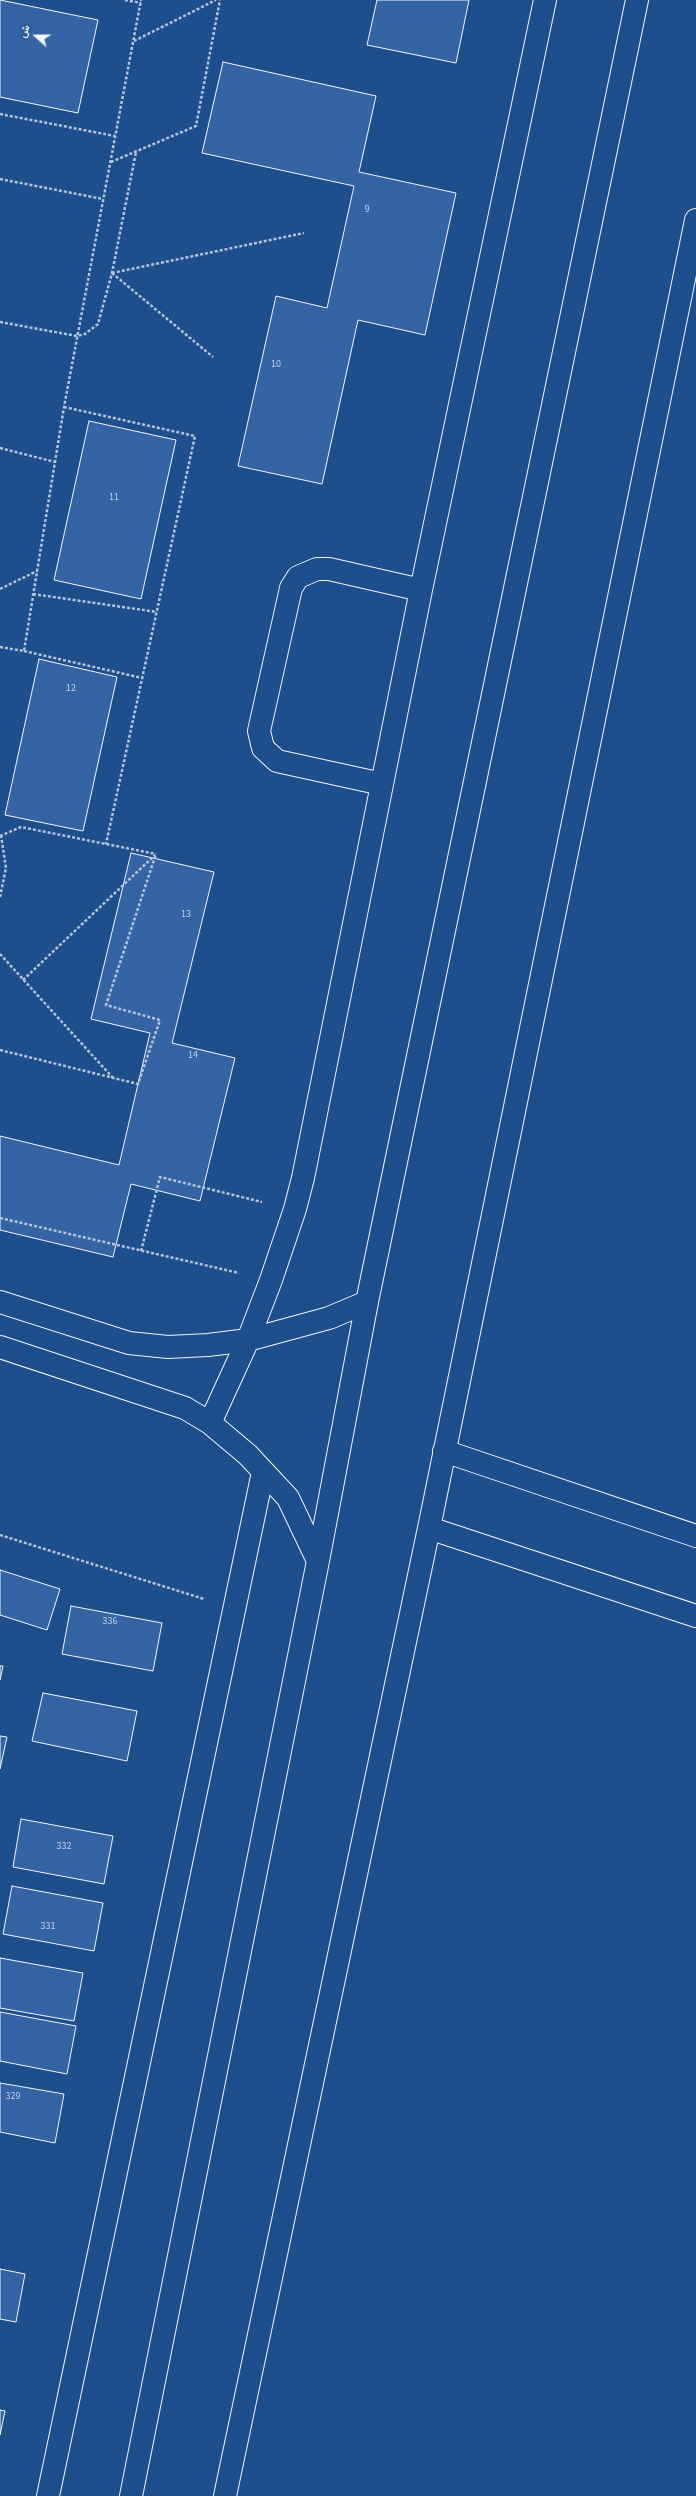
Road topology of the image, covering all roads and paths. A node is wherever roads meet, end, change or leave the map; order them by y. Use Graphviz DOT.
graph roads {
  1 [pos="125,0"];
  2 [pos="216,0"];
  3 [pos="220,0"];
  4 [pos="545,0"];
  5 [pos="637,0"];
  6 [pos="141,2"];
  7 [pos="133,41"];
  8 [pos="0,114"];
  9 [pos="115,136"];
  10 [pos="136,152"];
  11 [pos="110,162"];
  12 [pos="0,179"];
  13 [pos="103,199"];
  14 [pos="696,220"];
  15 [pos="304,233"];
  16 [pos="112,273"];
  17 [pos="0,322"];
  18 [pos="77,336"];
  19 [pos="213,357"];
  20 [pos="64,408"];
  21 [pos="0,448"];
  22 [pos="55,462"];
  23 [pos="37,570"];
  24 [pos="0,589"];
  25 [pos="422,590"];
  26 [pos="34,594"];
  27 [pos="157,612"];
  28 [pos="0,647"];
  29 [pos="24,651"];
  30 [pos="142,678"];
  31 [pos="382,784"];
  32 [pos="0,835"];
  33 [pos="106,844"];
  34 [pos="156,854"];
  35 [pos="0,897"];
  36 [pos="0,954"];
  37 [pos="23,980"];
  38 [pos="0,1050"];
  39 [pos="113,1078"];
  40 [pos="295,1209"];
  41 [pos="0,1218"];
  42 [pos="141,1251"];
  43 [pos="271,1280"];
  44 [pos="0,1302"];
  45 [pos="367,1302"];
  46 [pos="248,1340"];
  47 [pos="0,1347"];
  48 [pos="210,1423"];
  49 [pos="444,1451"];
  50 [pos="263,1472"];
  51 [pos="429,1528"];
  52 [pos="0,1535"];
  53 [pos="696,1536"];
  54 [pos="318,1561"];
  55 [pos="234,1609"];
  56 [pos="696,1616"];
  57 [pos="48,2496"];
  58 [pos="131,2496"];
  59 [pos="225,2496"];
  1 -- 6 [label="path"];
  2 -- 7 [label="path"];
  3 -- 10 [label="path"];
  4 -- 25 [label="street"];
  5 -- 45 [label="street"];
  6 -- 7 [label="path"];
  7 -- 9 [label="path"];
  8 -- 9 [label="path"];
  9 -- 11 [label="path"];
  10 -- 11 [label="path"];
  10 -- 16 [label="path"];
  11 -- 13 [label="path"];
  12 -- 13 [label="path"];
  13 -- 18 [label="path"];
  14 -- 49 [label="street"];
  15 -- 16 [label="path"];
  16 -- 18 [label="path"];
  16 -- 19 [label="path"];
  17 -- 18 [label="path"];
  18 -- 20 [label="path"];
  20 -- 22 [label="path"];
  20 -- 27 [label="path"];
  21 -- 22 [label="path"];
  22 -- 23 [label="path"];
  23 -- 24 [label="path"];
  23 -- 26 [label="path"];
  25 -- 31 [label="street"];
  25 -- 31 [label="street"];
  26 -- 27 [label="path"];
  26 -- 29 [label="path"];
  27 -- 30 [label="path"];
  28 -- 29 [label="path"];
  29 -- 30 [label="path"];
  30 -- 33 [label="path"];
  31 -- 40 [label="street"];
  32 -- 33 [label="path"];
  32 -- 35 [label="path"];
  33 -- 34 [label="path"];
  34 -- 37 [label="path"];
  34 -- 39 [label="path"];
  36 -- 37 [label="path"];
  37 -- 39 [label="path"];
  38 -- 39 [label="path"];
  40 -- 42 [label="path"];
  40 -- 43 [label="street"];
  41 -- 42 [label="path"];
  42 -- 43 [label="path"];
  43 -- 46 [label="street"];
  44 -- 46 [label="street"];
  45 -- 46 [label="street"];
  45 -- 54 [label="street"];
  46 -- 48 [label="street"];
  47 -- 48 [label="street"];
  48 -- 50 [label="street"];
  49 -- 51 [label="street"];
  49 -- 53 [label="street"];
  50 -- 54 [label="street"];
  50 -- 55 [label="street"];
  51 -- 56 [label="street"];
  51 -- 59 [label="street"];
  52 -- 55 [label="path"];
  54 -- 58 [label="street"];
  55 -- 57 [label="street"];
}
